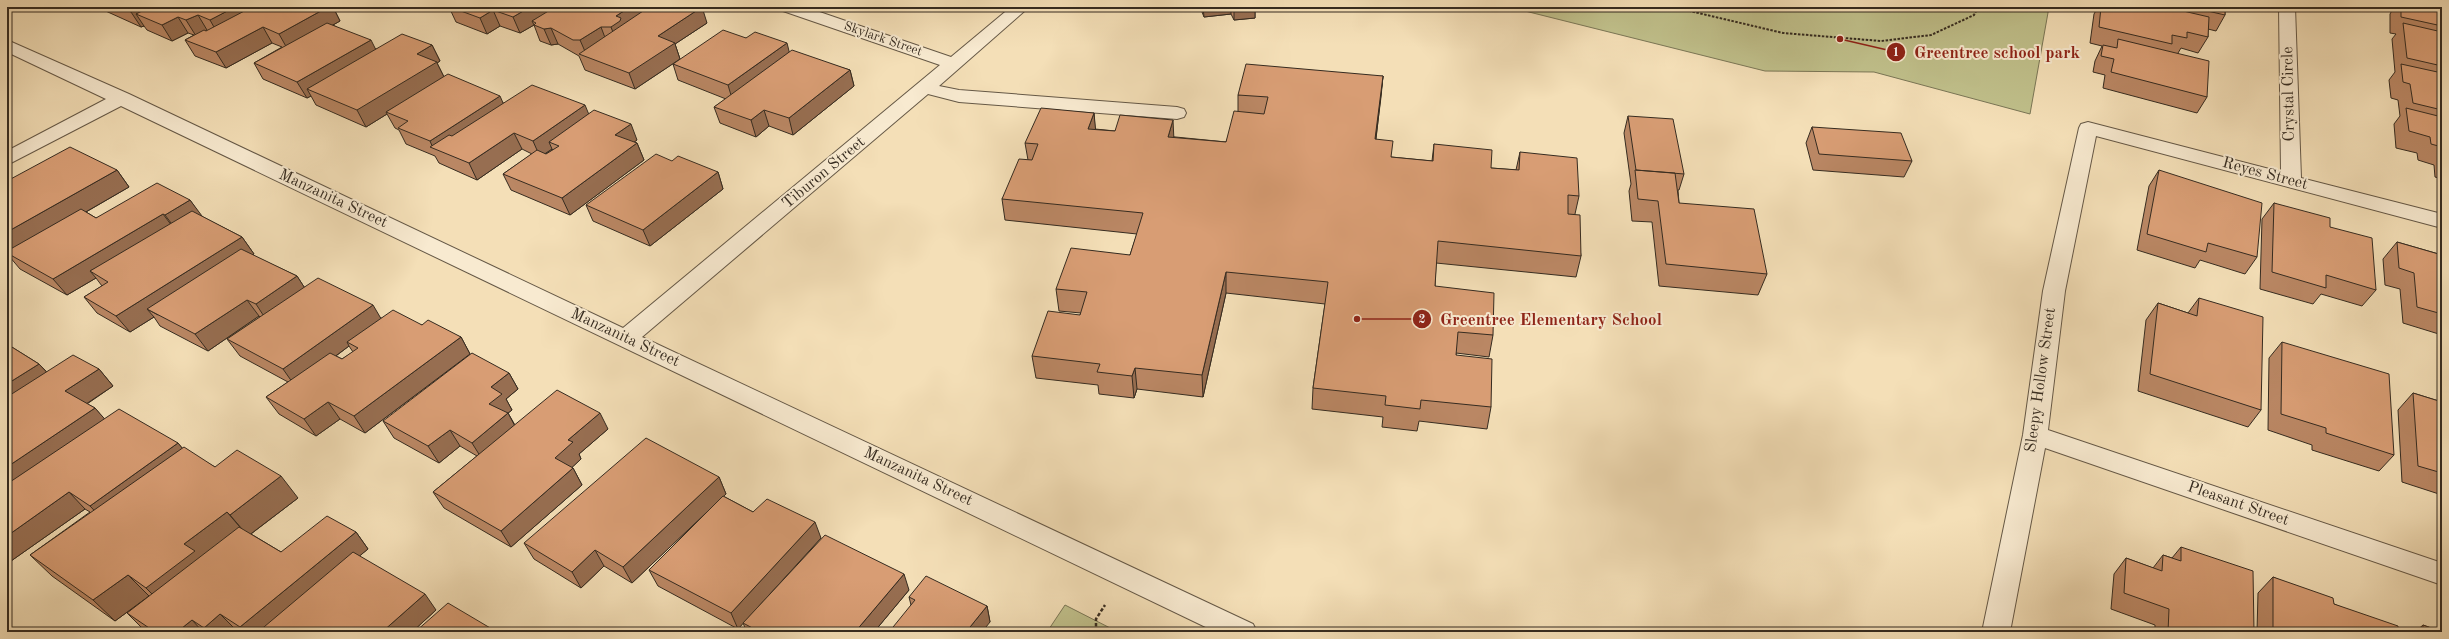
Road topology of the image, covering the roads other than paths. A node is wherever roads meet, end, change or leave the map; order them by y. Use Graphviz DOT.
graph roads {
  1 [pos="789,7"];
  2 [pos="1021,7"];
  3 [pos="2287,7"];
  4 [pos="7,45"];
  5 [pos="954,64"];
  6 [pos="926,88"];
  7 [pos="122,98"];
  8 [pos="1177,113"];
  9 [pos="2088,128"];
  10 [pos="7,159"];
  11 [pos="2291,181"];
  12 [pos="2442,221"];
  13 [pos="626,338"];
  14 [pos="2035,435"];
  15 [pos="2442,574"];
  16 [pos="1243,632"];
  17 [pos="1996,632"];
  1 -- 5 [label="street, Skylark Street"];
  2 -- 5 [label="street, Tiburon Street"];
  3 -- 11 [label="street, Crystal Circle"];
  4 -- 7 [label="street, Manzanita Street"];
  5 -- 6 [label="street, Tiburon Street"];
  6 -- 8 [label="street"];
  6 -- 13 [label="street, Tiburon Street"];
  7 -- 10 [label="street"];
  7 -- 13 [label="street, Manzanita Street"];
  9 -- 11 [label="street, Reyes Street"];
  9 -- 14 [label="street, Sleepy Hollow Street"];
  11 -- 12 [label="street, Reyes Street"];
  13 -- 16 [label="street, Manzanita Street"];
  14 -- 15 [label="street, Pleasant Street"];
  14 -- 17 [label="street, Sleepy Hollow Street"];
}
